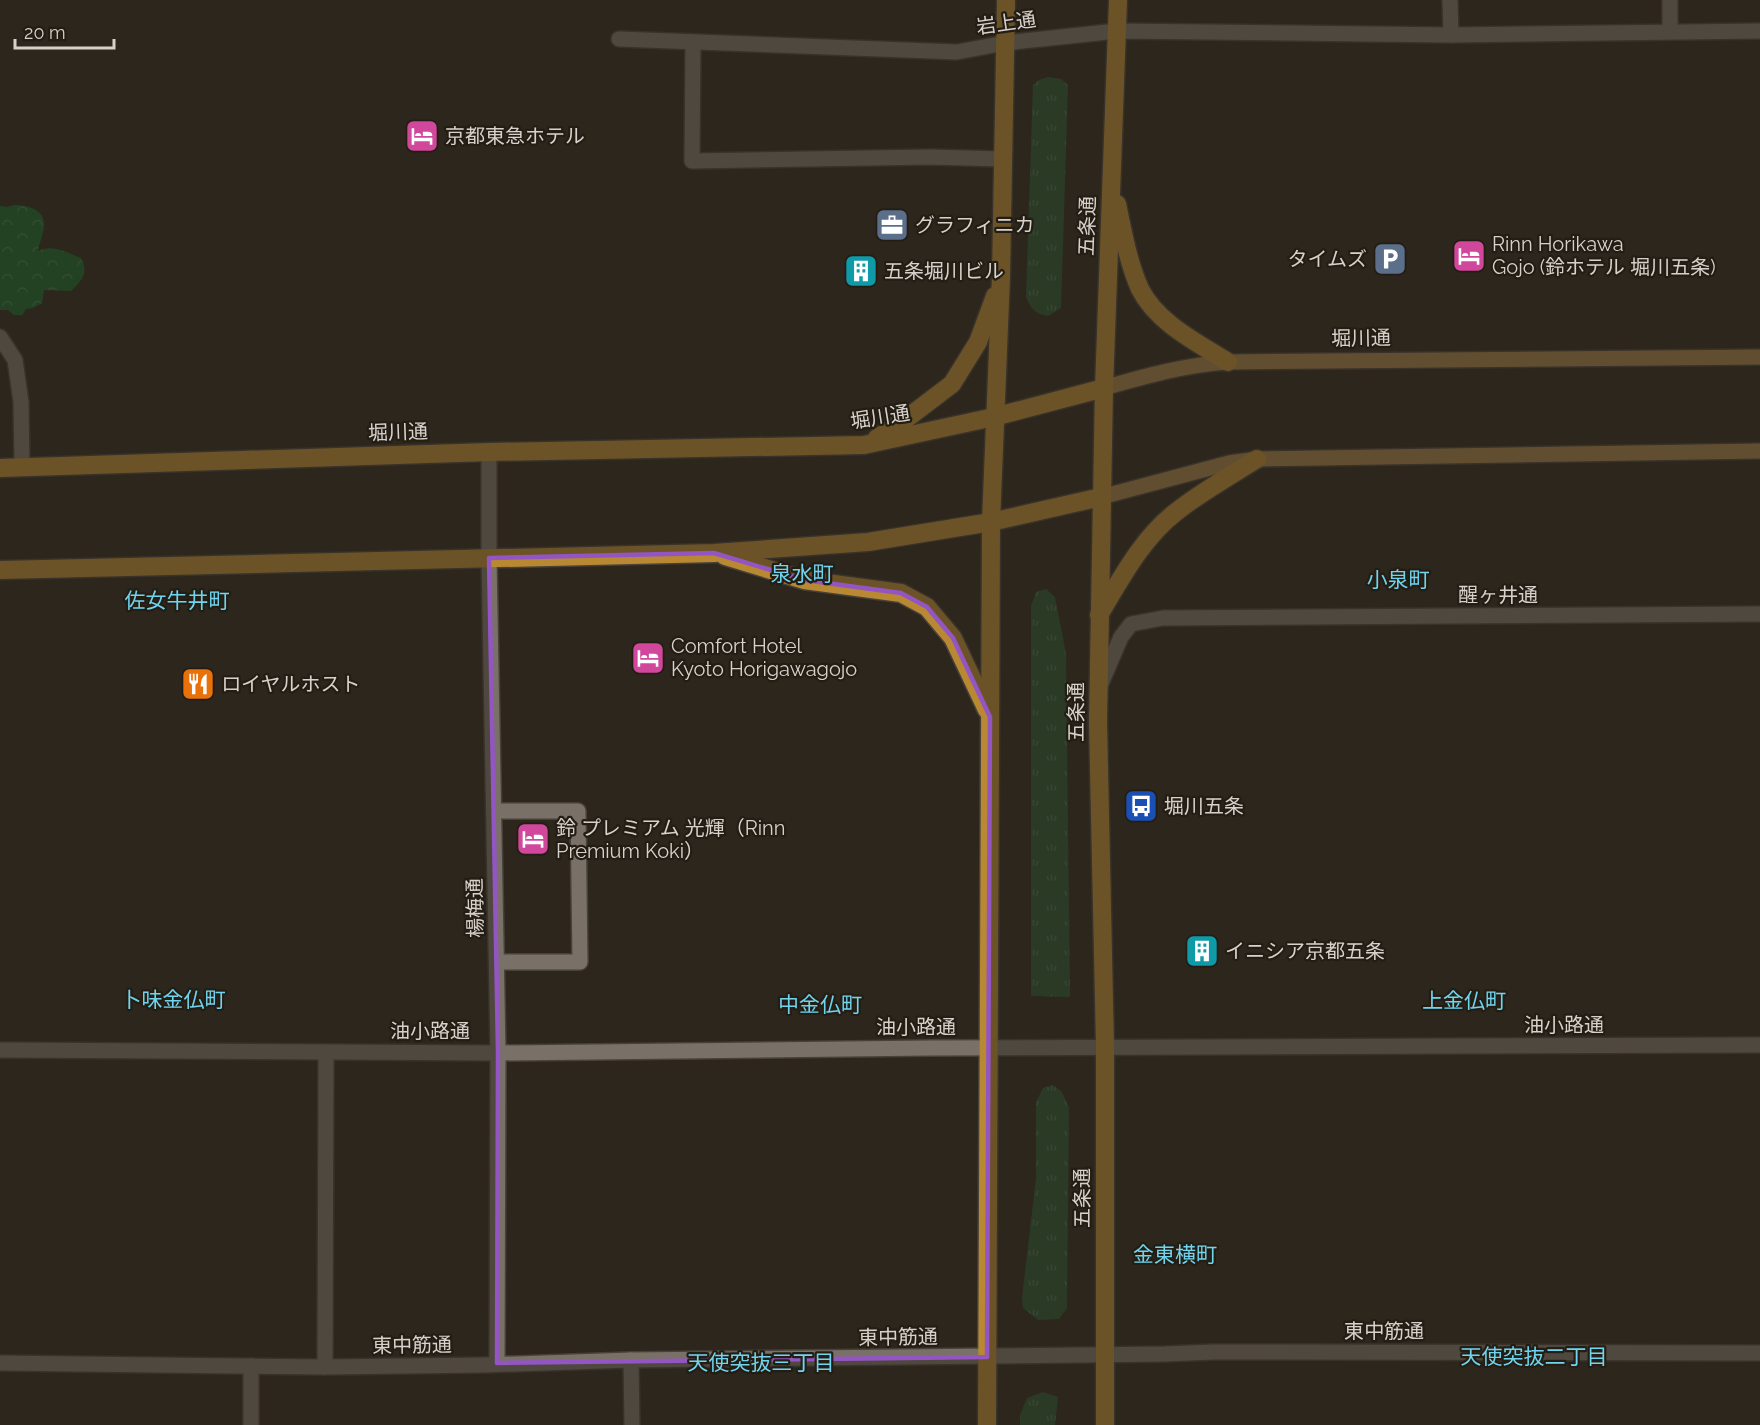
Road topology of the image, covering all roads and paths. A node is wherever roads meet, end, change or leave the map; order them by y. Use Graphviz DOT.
graph roads {
  1 [pos="1006,0"];
  2 [pos="1119,0"];
  3 [pos="1450,0"];
  4 [pos="1670,0"];
  5 [pos="1117,31"];
  6 [pos="1670,31"];
  7 [pos="1760,32"];
  8 [pos="1451,35"];
  9 [pos="619,39"];
  10 [pos="693,42"];
  11 [pos="1005,43"];
  12 [pos="1003,159"];
  13 [pos="1112,176"];
  14 [pos="1001,277"];
  15 [pos="0,338"];
  16 [pos="1760,357"];
  17 [pos="1228,362"];
  18 [pos="1104,388"];
  19 [pos="994,417"];
  20 [pos="864,445"];
  21 [pos="1760,451"];
  22 [pos="489,452"];
  23 [pos="1257,459"];
  24 [pos="22,467"];
  25 [pos="0,468"];
  26 [pos="1101,497"];
  27 [pos="991,522"];
  28 [pos="714,553"];
  29 [pos="489,558"];
  30 [pos="0,570"];
  31 [pos="1760,614"];
  32 [pos="1099,615"];
  33 [pos="1098,690"];
  34 [pos="990,717"];
  35 [pos="494,811"];
  36 [pos="497,962"];
  37 [pos="1760,1045"];
  38 [pos="1105,1047"];
  39 [pos="989,1048"];
  40 [pos="0,1050"];
  41 [pos="326,1052"];
  42 [pos="498,1053"];
  43 [pos="1760,1353"];
  44 [pos="1105,1355"];
  45 [pos="987,1357"];
  46 [pos="631,1360"];
  47 [pos="0,1363"];
  48 [pos="497,1363"];
  49 [pos="251,1366"];
  50 [pos="325,1367"];
  51 [pos="251,1425"];
  52 [pos="632,1425"];
  53 [pos="987,1425"];
  54 [pos="1105,1425"];
  1 -- 11 [label="highway"];
  2 -- 5 [label="highway, 五条通"];
  3 -- 8 [label="street"];
  4 -- 6 [label="street"];
  5 -- 8 [label="street, 岩上通"];
  5 -- 11 [label="street, 岩上通"];
  5 -- 13 [label="highway, 五条通"];
  6 -- 7 [label="street, 岩上通"];
  6 -- 8 [label="street, 岩上通"];
  9 -- 10 [label="street, 岩上通"];
  10 -- 11 [label="street, 岩上通"];
  10 -- 12 [label="street"];
  11 -- 12 [label="highway"];
  12 -- 14 [label="highway"];
  13 -- 17 [label="highway"];
  13 -- 18 [label="highway, 五条通"];
  14 -- 19 [label="highway"];
  14 -- 20 [label="highway"];
  15 -- 24 [label="street"];
  16 -- 17 [label="main road, 堀川通"];
  17 -- 18 [label="main road, 堀川通"];
  18 -- 19 [label="highway, 堀川通"];
  18 -- 26 [label="highway, 五条通"];
  19 -- 20 [label="highway, 堀川通"];
  19 -- 27 [label="highway"];
  20 -- 22 [label="highway, 堀川通"];
  21 -- 23 [label="main road"];
  22 -- 24 [label="highway, 堀川通"];
  22 -- 29 [label="street, 楊梅通"];
  23 -- 26 [label="main road"];
  23 -- 32 [label="highway"];
  24 -- 25 [label="highway, 堀川通"];
  26 -- 27 [label="highway"];
  26 -- 32 [label="highway, 五条通"];
  27 -- 28 [label="highway"];
  27 -- 34 [label="highway"];
  28 -- 29 [label="highway"];
  28 -- 34 [label="highway"];
  29 -- 30 [label="highway"];
  29 -- 35 [label="street, 楊梅通"];
  31 -- 33 [label="street, 醒ヶ井通"];
  32 -- 33 [label="highway, 五条通"];
  33 -- 38 [label="highway, 五条通"];
  34 -- 39 [label="highway"];
  35 -- 36 [label="street, 楊梅通"];
  35 -- 36 [label="street"];
  36 -- 42 [label="street, 楊梅通"];
  37 -- 38 [label="street, 油小路通"];
  38 -- 39 [label="street, 油小路通"];
  38 -- 44 [label="highway, 五条通"];
  39 -- 42 [label="street, 油小路通"];
  39 -- 45 [label="highway"];
  40 -- 41 [label="street, 油小路通"];
  41 -- 42 [label="street, 油小路通"];
  41 -- 50 [label="street"];
  42 -- 48 [label="street, 楊梅通"];
  43 -- 44 [label="street, 東中筋通"];
  44 -- 45 [label="street, 東中筋通"];
  44 -- 54 [label="highway, 五条通"];
  45 -- 46 [label="street, 東中筋通"];
  45 -- 53 [label="highway"];
  46 -- 48 [label="street, 東中筋通"];
  46 -- 52 [label="street"];
  47 -- 49 [label="street, 東中筋通"];
  48 -- 50 [label="street, 東中筋通"];
  49 -- 50 [label="street, 東中筋通"];
  49 -- 51 [label="street"];
}
